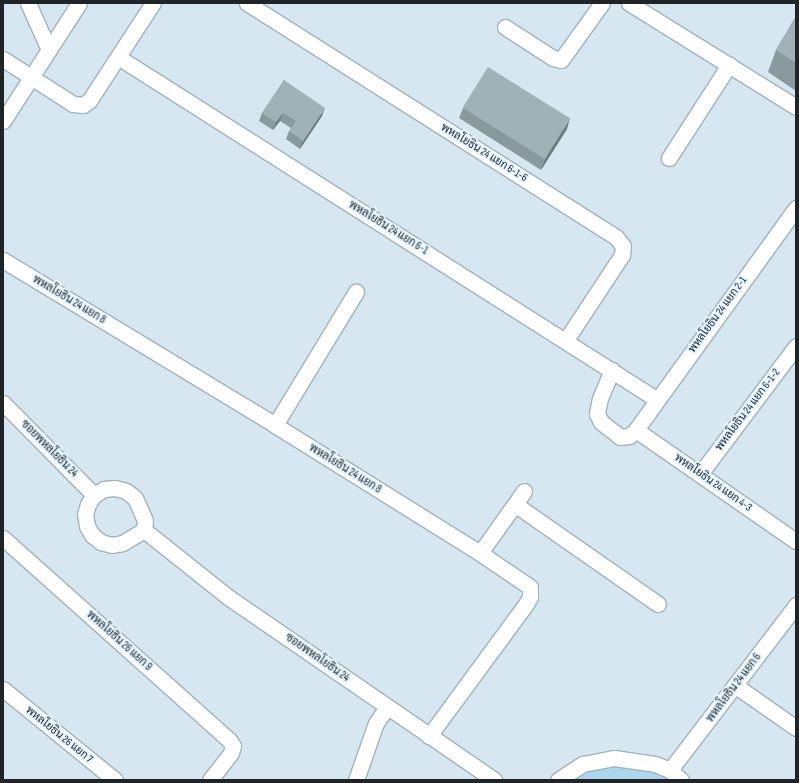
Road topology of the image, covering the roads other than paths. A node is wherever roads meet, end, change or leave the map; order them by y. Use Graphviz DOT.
graph roads {
  1 [pos="28,3"];
  2 [pos="79,3"];
  3 [pos="153,3"];
  4 [pos="247,3"];
  5 [pos="602,3"];
  6 [pos="629,3"];
  7 [pos="651,9"];
  8 [pos="505,27"];
  9 [pos="50,50"];
  10 [pos="118,58"];
  11 [pos="3,59"];
  12 [pos="729,65"];
  13 [pos="32,77"];
  14 [pos="796,107"];
  15 [pos="3,121"];
  16 [pos="669,158"];
  17 [pos="796,208"];
  18 [pos="3,260"];
  19 [pos="356,292"];
  20 [pos="566,340"];
  21 [pos="796,346"];
  22 [pos="612,370"];
  23 [pos="656,399"];
  24 [pos="3,403"];
  25 [pos="275,425"];
  26 [pos="639,427"];
  27 [pos="700,474"];
  28 [pos="524,491"];
  29 [pos="94,495"];
  30 [pos="516,505"];
  31 [pos="144,530"];
  32 [pos="3,538"];
  33 [pos="796,541"];
  34 [pos="480,553"];
  35 [pos="658,604"];
  36 [pos="796,605"];
  37 [pos="736,686"];
  38 [pos="3,689"];
  39 [pos="387,707"];
  40 [pos="796,728"];
  41 [pos="429,736"];
  42 [pos="676,775"];
  43 [pos="115,780"];
  44 [pos="210,780"];
  45 [pos="356,780"];
  46 [pos="494,780"];
  47 [pos="558,780"];
  1 -- 9 [label="street"];
  2 -- 9 [label="street"];
  3 -- 10 [label="street"];
  4 -- 20 [label="street, พหลโยธิน 24 แยก 6-1-6"];
  5 -- 8 [label="street"];
  6 -- 7 [label="street"];
  7 -- 12 [label="street"];
  9 -- 13 [label="street"];
  10 -- 13 [label="street"];
  10 -- 20 [label="street, พหลโยธิน 24 แยก 6-1"];
  11 -- 13 [label="street"];
  12 -- 14 [label="street"];
  12 -- 16 [label="street"];
  13 -- 15 [label="street"];
  17 -- 23 [label="street, พหลโยธิน 24 แยก 2-1"];
  18 -- 25 [label="street, พหลโยธิน 24 แยก 8"];
  19 -- 25 [label="street"];
  20 -- 22 [label="street, พหลโยธิน 24 แยก 6-1"];
  21 -- 27 [label="street, พหลโยธิน 24 แยก 6-1-2"];
  22 -- 23 [label="street, พหลโยธิน 24 แยก 6-1"];
  22 -- 26 [label="street"];
  23 -- 26 [label="street, พหลโยธิน 24 แยก 2-1"];
  24 -- 29 [label="street, ซอยพหลโยธิน 24"];
  25 -- 34 [label="street, พหลโยธิน 24 แยก 8"];
  26 -- 27 [label="street, พหลโยธิน 24 แยก 4-3"];
  27 -- 33 [label="street, พหลโยธิน 24 แยก 4-3"];
  28 -- 30 [label="street"];
  29 -- 31 [label="street"];
  29 -- 31 [label="street"];
  30 -- 34 [label="street"];
  30 -- 35 [label="street"];
  31 -- 39 [label="street, ซอยพหลโยธิน 24"];
  32 -- 44 [label="street, พหลโยธิน 26 แยก 9"];
  34 -- 41 [label="street, พหลโยธิน 24 แยก 8"];
  36 -- 37 [label="street, พหลโยธิน 24 แยก 6"];
  37 -- 40 [label="street"];
  37 -- 42 [label="street, พหลโยธิน 24 แยก 6"];
  38 -- 43 [label="street, พหลโยธิน 26 แยก 7"];
  39 -- 41 [label="street, ซอยพหลโยธิน 24"];
  39 -- 45 [label="street"];
  41 -- 46 [label="street, ซอยพหลโยธิน 24"];
  42 -- 47 [label="street"];
}
